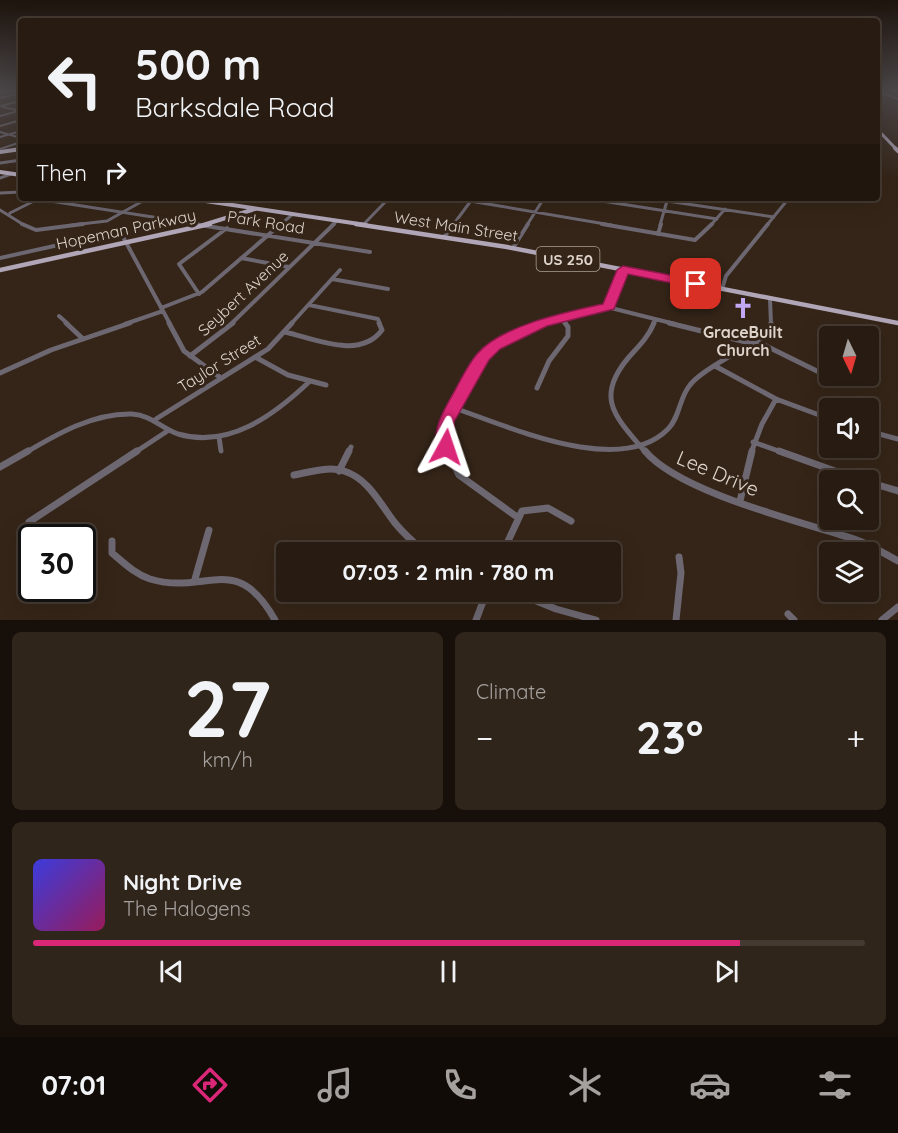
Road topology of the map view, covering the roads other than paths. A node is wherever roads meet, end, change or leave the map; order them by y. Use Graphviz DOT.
graph roads {
  1 [pos="18,121"];
  2 [pos="0,126"];
  3 [pos="18,131"];
  4 [pos="0,134"];
  5 [pos="8,134"];
  6 [pos="880,135"];
  7 [pos="18,137"];
  8 [pos="18,143"];
  9 [pos="18,149"];
  10 [pos="0,150"];
  11 [pos="898,153"];
  12 [pos="18,160"];
  13 [pos="0,163"];
  14 [pos="0,172"];
  15 [pos="11,174"];
  16 [pos="18,175"];
  17 [pos="0,178"];
  18 [pos="0,192"];
  19 [pos="18,192"];
  20 [pos="34,201"];
  21 [pos="43,201"];
  22 [pos="61,201"];
  23 [pos="143,201"];
  24 [pos="204,201"];
  25 [pos="220,201"];
  26 [pos="386,201"];
  27 [pos="470,201"];
  28 [pos="476,201"];
  29 [pos="542,201"];
  30 [pos="602,201"];
  31 [pos="693,201"];
  32 [pos="787,201"];
  33 [pos="57,203"];
  34 [pos="217,203"];
  35 [pos="692,204"];
  36 [pos="254,208"];
  37 [pos="725,209"];
  38 [pos="0,210"];
  39 [pos="664,211"];
  40 [pos="534,212"];
  41 [pos="10,213"];
  42 [pos="123,213"];
  43 [pos="293,214"];
  44 [pos="774,217"];
  45 [pos="717,219"];
  46 [pos="337,221"];
  47 [pos="202,224"];
  48 [pos="363,225"];
  49 [pos="227,228"];
  50 [pos="658,234"];
  51 [pos="269,235"];
  52 [pos="444,237"];
  53 [pos="126,241"];
  54 [pos="314,242"];
  55 [pos="513,248"];
  56 [pos="370,252"];
  57 [pos="0,258"];
  58 [pos="241,258"];
  59 [pos="289,267"];
  60 [pos="0,270"];
  61 [pos="340,270"];
  62 [pos="623,270"];
  63 [pos="332,279"];
  64 [pos="388,289"];
  65 [pos="722,290"];
  66 [pos="199,294"];
  67 [pos="770,299"];
  68 [pos="309,305"];
  69 [pos="607,307"];
  70 [pos="162,309"];
  71 [pos="59,316"];
  72 [pos="561,318"];
  73 [pos="655,320"];
  74 [pos="898,324"];
  75 [pos="285,332"];
  76 [pos="82,338"];
  77 [pos="756,343"];
  78 [pos="190,356"];
  79 [pos="255,357"];
  80 [pos="715,366"];
  81 [pos="819,372"];
  82 [pos="0,373"];
  83 [pos="221,378"];
  84 [pos="309,382"];
  85 [pos="326,385"];
  86 [pos="537,388"];
  87 [pos="776,399"];
  88 [pos="454,408"];
  89 [pos="819,415"];
  90 [pos="156,419"];
  91 [pos="169,430"];
  92 [pos="879,434"];
  93 [pos="219,437"];
  94 [pos="898,439"];
  95 [pos="753,442"];
  96 [pos="638,444"];
  97 [pos="351,447"];
  98 [pos="221,452"];
  99 [pos="0,467"];
  100 [pos="832,470"];
  101 [pos="339,471"];
  102 [pos="294,475"];
  103 [pos="879,485"];
  104 [pos="898,491"];
  105 [pos="740,501"];
  106 [pos="517,517"];
  107 [pos="572,521"];
  108 [pos="29,522"];
  109 [pos="209,530"];
  110 [pos="112,541"];
  111 [pos="414,542"];
  112 [pos="507,542"];
  113 [pos="679,557"];
  114 [pos="898,561"];
  115 [pos="195,579"];
  116 [pos="483,602"];
  117 [pos="539,602"];
  118 [pos="898,607"];
  119 [pos="274,620"];
  120 [pos="476,620"];
  121 [pos="596,620"];
  122 [pos="676,620"];
  123 [pos="882,620"];
  1 -- 2 [label="street"];
  3 -- 5 [label="street"];
  4 -- 5 [label="street"];
  5 -- 7 [label="street"];
  6 -- 11 [label="main road"];
  8 -- 10 [label="street"];
  9 -- 10 [label="main road"];
  12 -- 13 [label="street"];
  14 -- 15 [label="main road"];
  15 -- 16 [label="main road"];
  15 -- 17 [label="street"];
  18 -- 19 [label="street"];
  20 -- 41 [label="street"];
  21 -- 33 [label="street, Park Road"];
  22 -- 33 [label="street"];
  23 -- 42 [label="street"];
  24 -- 34 [label="main road, West Main Street / US 250"];
  25 -- 34 [label="street"];
  26 -- 48 [label="street"];
  27 -- 52 [label="street"];
  28 -- 40 [label="street"];
  29 -- 40 [label="street"];
  30 -- 39 [label="street"];
  31 -- 35 [label="street"];
  32 -- 44 [label="street"];
  33 -- 42 [label="street, Park Road"];
  34 -- 36 [label="main road, West Main Street / US 250"];
  35 -- 37 [label="street"];
  35 -- 39 [label="street"];
  36 -- 43 [label="main road, West Main Street / US 250"];
  36 -- 47 [label="main road, Hopeman Parkway"];
  37 -- 44 [label="street"];
  37 -- 45 [label="street"];
  38 -- 41 [label="street"];
  39 -- 45 [label="street"];
  39 -- 50 [label="street"];
  40 -- 50 [label="street"];
  40 -- 55 [label="street"];
  41 -- 42 [label="street"];
  42 -- 47 [label="street, Park Road"];
  43 -- 46 [label="main road, West Main Street / US 250"];
  43 -- 51 [label="street"];
  44 -- 65 [label="street"];
  45 -- 50 [label="street"];
  46 -- 48 [label="main road, West Main Street / US 250"];
  46 -- 54 [label="street, Seybert Avenue"];
  47 -- 49 [label="street, Park Road"];
  47 -- 53 [label="main road, Hopeman Parkway"];
  48 -- 52 [label="main road, West Main Street / US 250"];
  49 -- 51 [label="street, Park Road"];
  49 -- 66 [label="street"];
  51 -- 54 [label="street, Park Road"];
  51 -- 58 [label="street"];
  52 -- 55 [label="main road, West Main Street / US 250"];
  53 -- 57 [label="street"];
  53 -- 60 [label="main road, Hopeman Parkway"];
  53 -- 70 [label="street"];
  54 -- 56 [label="street, Park Road"];
  54 -- 59 [label="street, Seybert Avenue"];
  55 -- 62 [label="main road, West Main Street / US 250"];
  58 -- 59 [label="street"];
  58 -- 66 [label="street"];
  59 -- 78 [label="street, Seybert Avenue"];
  61 -- 63 [label="street, Taylor Street"];
  62 -- 65 [label="main road, West Main Street / US 250"];
  62 -- 69 [label="street"];
  63 -- 64 [label="street"];
  63 -- 68 [label="street, Taylor Street"];
  65 -- 67 [label="main road, West Main Street / US 250"];
  66 -- 70 [label="street"];
  67 -- 74 [label="main road, West Main Street / US 250"];
  67 -- 77 [label="street"];
  68 -- 75 [label="street, Taylor Street"];
  68 -- 75 [label="street"];
  69 -- 72 [label="street"];
  69 -- 73 [label="street"];
  70 -- 76 [label="street"];
  70 -- 78 [label="street"];
  71 -- 76 [label="street"];
  72 -- 86 [label="street"];
  72 -- 88 [label="street"];
  73 -- 77 [label="street"];
  73 -- 96 [label="street, Lee Drive"];
  75 -- 79 [label="street, Taylor Street"];
  76 -- 82 [label="street"];
  77 -- 80 [label="street"];
  77 -- 81 [label="street"];
  78 -- 83 [label="street"];
  79 -- 83 [label="street, Taylor Street"];
  79 -- 84 [label="street"];
  80 -- 87 [label="street"];
  80 -- 96 [label="street"];
  83 -- 90 [label="street, Taylor Street"];
  84 -- 85 [label="street"];
  84 -- 93 [label="street"];
  87 -- 89 [label="street"];
  87 -- 95 [label="street"];
  88 -- 96 [label="street"];
  88 -- 106 [label="street"];
  90 -- 91 [label="street"];
  90 -- 99 [label="street"];
  91 -- 93 [label="street"];
  91 -- 108 [label="street"];
  92 -- 94 [label="street"];
  93 -- 98 [label="street"];
  95 -- 100 [label="street"];
  95 -- 105 [label="street"];
  96 -- 105 [label="street, Lee Drive"];
  97 -- 101 [label="street"];
  101 -- 102 [label="street"];
  101 -- 111 [label="street"];
  103 -- 104 [label="street"];
  105 -- 114 [label="street, Lee Drive"];
  106 -- 107 [label="street"];
  106 -- 112 [label="street"];
  109 -- 115 [label="street"];
  110 -- 115 [label="street"];
  113 -- 122 [label="street"];
  115 -- 119 [label="street"];
  116 -- 120 [label="street"];
  117 -- 121 [label="street"];
  118 -- 123 [label="street"];
}
